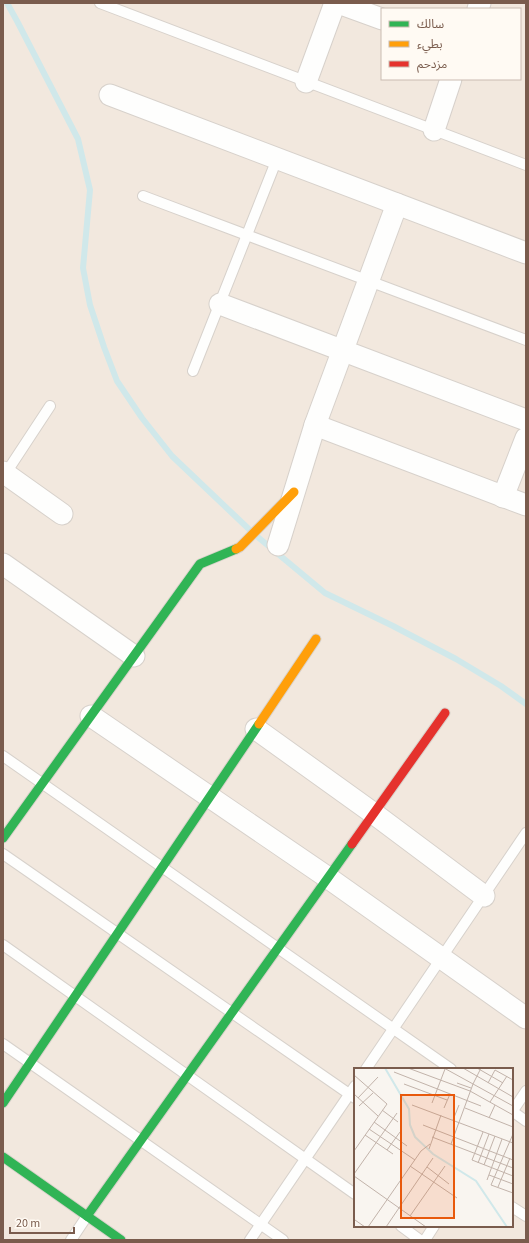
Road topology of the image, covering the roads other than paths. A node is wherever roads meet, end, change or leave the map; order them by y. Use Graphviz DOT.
graph roads {
  1 [pos="100,3"];
  2 [pos="335,3"];
  3 [pos="338,3"];
  4 [pos="381,19"];
  5 [pos="450,80"];
  6 [pos="306,82"];
  7 [pos="110,95"];
  8 [pos="434,130"];
  9 [pos="277,159"];
  10 [pos="526,165"];
  11 [pos="143,196"];
  12 [pos="397,204"];
  13 [pos="247,235"];
  14 [pos="524,246"];
  15 [pos="368,281"];
  16 [pos="220,304"];
  17 [pos="526,340"];
  18 [pos="343,350"];
  19 [pos="193,371"];
  20 [pos="50,406"];
  21 [pos="526,420"];
  22 [pos="315,425"];
  23 [pos="526,438"];
  24 [pos="4,475"];
  25 [pos="294,492"];
  26 [pos="504,497"];
  27 [pos="526,505"];
  28 [pos="62,514"];
  29 [pos="278,545"];
  30 [pos="3,564"];
  31 [pos="316,639"];
  32 [pos="134,656"];
  33 [pos="445,712"];
  34 [pos="91,716"];
  35 [pos="256,729"];
  36 [pos="3,756"];
  37 [pos="42,783"];
  38 [pos="209,797"];
  39 [pos="373,813"];
  40 [pos="526,833"];
  41 [pos="3,838"];
  42 [pos="3,854"];
  43 [pos="162,867"];
  44 [pos="327,877"];
  45 [pos="484,896"];
  46 [pos="118,934"];
  47 [pos="3,945"];
  48 [pos="277,947"];
  49 [pos="442,958"];
  50 [pos="75,996"];
  51 [pos="231,1013"];
  52 [pos="526,1018"];
  53 [pos="393,1029"];
  54 [pos="3,1044"];
  55 [pos="30,1063"];
  56 [pos="367,1068"];
  57 [pos="450,1068"];
  58 [pos="187,1075"];
  59 [pos="526,1091"];
  60 [pos="353,1093"];
  61 [pos="3,1103"];
  62 [pos="513,1110"];
  63 [pos="513,1113"];
  64 [pos="526,1121"];
  65 [pos="140,1140"];
  66 [pos="3,1157"];
  67 [pos="306,1159"];
  68 [pos="354,1193"];
  69 [pos="513,1208"];
  70 [pos="87,1216"];
  71 [pos="526,1216"];
  72 [pos="261,1224"];
  73 [pos="402,1227"];
  74 [pos="433,1227"];
  75 [pos="71,1240"];
  76 [pos="121,1240"];
  77 [pos="250,1240"];
  78 [pos="283,1240"];
  79 [pos="420,1240"];
  80 [pos="425,1240"];
  1 -- 6 [label="lane"];
  2 -- 6 [label="street"];
  3 -- 4 [label="street"];
  5 -- 8 [label="street"];
  6 -- 8 [label="lane"];
  7 -- 9 [label="street"];
  8 -- 10 [label="lane"];
  9 -- 12 [label="street"];
  9 -- 13 [label="lane"];
  11 -- 13 [label="lane"];
  12 -- 14 [label="street"];
  12 -- 15 [label="street"];
  13 -- 15 [label="lane"];
  13 -- 16 [label="lane"];
  15 -- 17 [label="lane"];
  15 -- 18 [label="street"];
  16 -- 18 [label="street"];
  16 -- 19 [label="lane"];
  18 -- 21 [label="street"];
  18 -- 22 [label="street"];
  20 -- 24 [label="lane"];
  22 -- 25 [label="street"];
  22 -- 26 [label="street"];
  23 -- 26 [label="street"];
  24 -- 28 [label="street"];
  25 -- 29 [label="street"];
  25 -- 32 [label="street"];
  26 -- 27 [label="street"];
  30 -- 32 [label="street"];
  31 -- 35 [label="street"];
  32 -- 34 [label="street"];
  33 -- 39 [label="street"];
  34 -- 37 [label="street"];
  34 -- 38 [label="street"];
  35 -- 38 [label="street"];
  35 -- 39 [label="street"];
  36 -- 37 [label="lane"];
  37 -- 41 [label="street"];
  37 -- 43 [label="lane"];
  38 -- 43 [label="street"];
  38 -- 44 [label="street"];
  39 -- 44 [label="street"];
  39 -- 45 [label="street"];
  40 -- 45 [label="lane"];
  42 -- 46 [label="lane"];
  43 -- 46 [label="street"];
  43 -- 48 [label="lane"];
  44 -- 48 [label="street"];
  44 -- 49 [label="street"];
  45 -- 49 [label="lane"];
  46 -- 50 [label="street"];
  46 -- 51 [label="lane"];
  47 -- 50 [label="lane"];
  48 -- 51 [label="street"];
  48 -- 53 [label="lane"];
  49 -- 52 [label="street"];
  49 -- 53 [label="lane"];
  50 -- 55 [label="street"];
  50 -- 58 [label="lane"];
  51 -- 58 [label="street"];
  51 -- 60 [label="lane"];
  53 -- 56 [label="lane"];
  53 -- 57 [label="lane"];
  54 -- 55 [label="lane"];
  55 -- 61 [label="street"];
  55 -- 65 [label="lane"];
  58 -- 65 [label="street"];
  58 -- 67 [label="lane"];
  59 -- 62 [label="lane"];
  60 -- 67 [label="lane"];
  63 -- 64 [label="lane"];
  65 -- 70 [label="street"];
  65 -- 72 [label="lane"];
  66 -- 70 [label="street"];
  67 -- 68 [label="lane"];
  67 -- 72 [label="lane"];
  69 -- 71 [label="lane"];
  70 -- 75 [label="lane"];
  70 -- 76 [label="street"];
  72 -- 77 [label="lane"];
  72 -- 78 [label="lane"];
  73 -- 79 [label="lane"];
  74 -- 80 [label="lane"];
}
